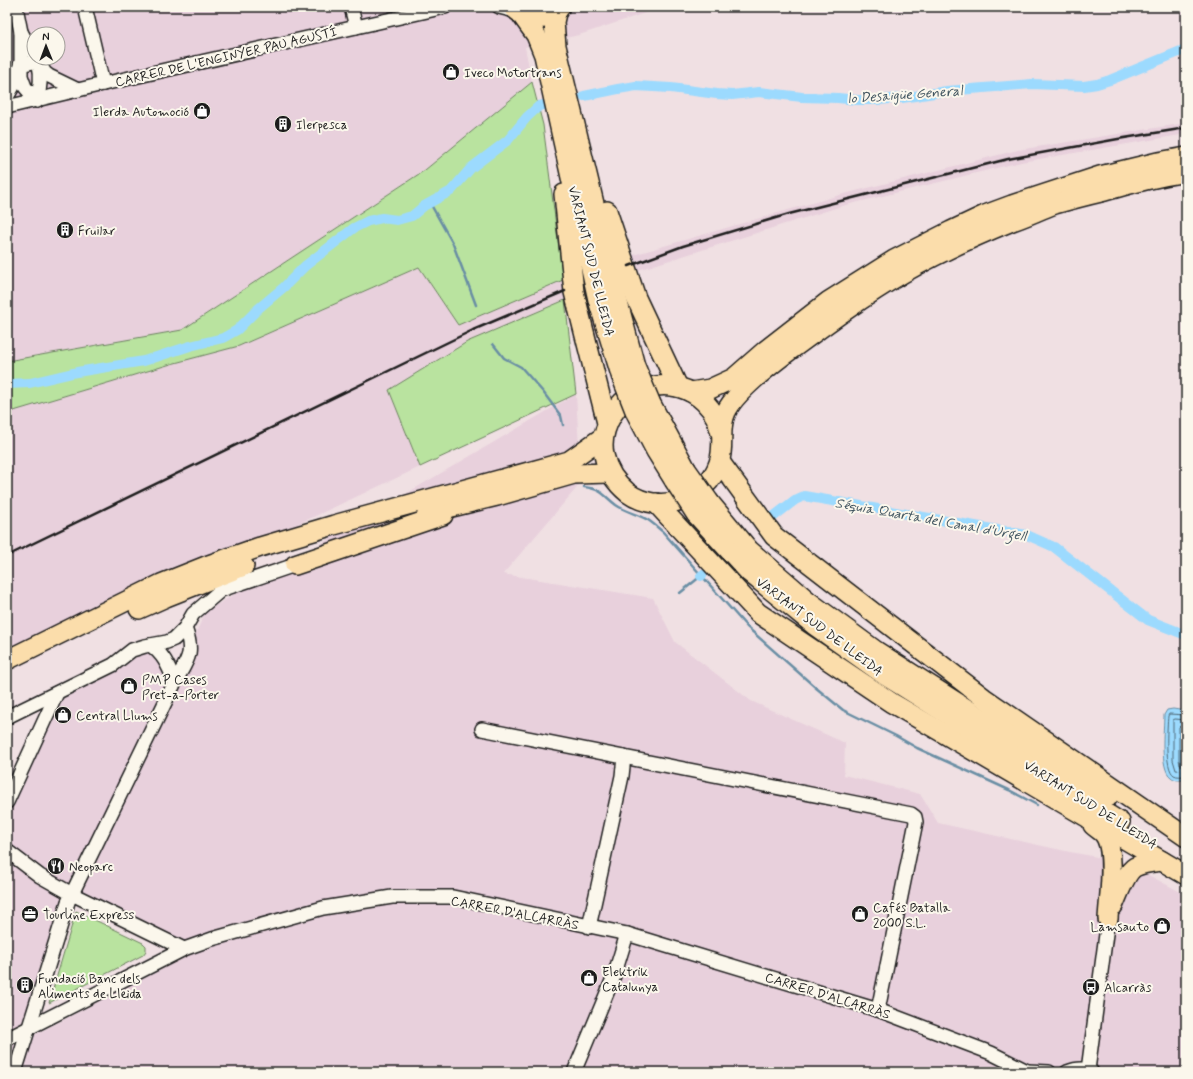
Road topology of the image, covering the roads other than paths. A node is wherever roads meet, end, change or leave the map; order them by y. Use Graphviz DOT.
graph roads {
  1 [pos="16,7"];
  2 [pos="85,7"];
  3 [pos="351,7"];
  4 [pos="445,7"];
  5 [pos="512,10"];
  6 [pos="559,10"];
  7 [pos="356,27"];
  8 [pos="21,32"];
  9 [pos="26,41"];
  10 [pos="26,62"];
  11 [pos="20,65"];
  12 [pos="39,66"];
  13 [pos="41,66"];
  14 [pos="103,84"];
  15 [pos="78,90"];
  16 [pos="7,97"];
  17 [pos="37,100"];
  18 [pos="7,107"];
  19 [pos="564,108"];
  20 [pos="1186,157"];
  21 [pos="1186,172"];
  22 [pos="628,371"];
  23 [pos="685,389"];
  24 [pos="605,430"];
  25 [pos="721,433"];
  26 [pos="720,462"];
  27 [pos="610,472"];
  28 [pos="497,496"];
  29 [pos="656,503"];
  30 [pos="703,509"];
  31 [pos="295,565"];
  32 [pos="185,628"];
  33 [pos="150,646"];
  34 [pos="15,653"];
  35 [pos="7,660"];
  36 [pos="7,672"];
  37 [pos="174,682"];
  38 [pos="57,693"];
  39 [pos="7,717"];
  40 [pos="482,728"];
  41 [pos="624,757"];
  42 [pos="7,802"];
  43 [pos="1065,804"];
  44 [pos="1185,838"];
  45 [pos="7,850"];
  46 [pos="1162,861"];
  47 [pos="1186,863"];
  48 [pos="1186,875"];
  49 [pos="72,894"];
  50 [pos="1108,918"];
  51 [pos="589,926"];
  52 [pos="627,934"];
  53 [pos="184,949"];
  54 [pos="878,1010"];
  55 [pos="30,1027"];
  56 [pos="7,1039"];
  57 [pos="1028,1071"];
  58 [pos="1090,1071"];
  59 [pos="16,1072"];
  60 [pos="574,1072"];
  61 [pos="1049,1072"];
  62 [pos="1066,1072"];
  1 -- 8 [label="street"];
  2 -- 14 [label="street"];
  3 -- 7 [label="street"];
  4 -- 7 [label="street, CARRER DE L'ENGINYER PAU AGUSTÍ"];
  5 -- 6 [label="main road"];
  5 -- 19 [label="highway, VARIANT SUD DE LLEIDA"];
  6 -- 19 [label="highway, VARIANT SUD DE LLEIDA"];
  7 -- 14 [label="street, CARRER DE L'ENGINYER PAU AGUSTÍ"];
  8 -- 9 [label="street"];
  8 -- 11 [label="street"];
  10 -- 11 [label="street"];
  11 -- 16 [label="street"];
  11 -- 17 [label="street"];
  12 -- 17 [label="street"];
  13 -- 15 [label="street"];
  14 -- 15 [label="street, CARRER DE L'ENGINYER PAU AGUSTÍ"];
  15 -- 17 [label="street, CARRER DE L'ENGINYER PAU AGUSTÍ"];
  17 -- 18 [label="street, CARRER DE L'ENGINYER PAU AGUSTÍ"];
  19 -- 22 [label="highway, VARIANT SUD DE LLEIDA"];
  19 -- 22 [label="highway, VARIANT SUD DE LLEIDA"];
  19 -- 23 [label="highway"];
  19 -- 24 [label="highway"];
  20 -- 23 [label="highway"];
  21 -- 25 [label="highway"];
  22 -- 30 [label="highway, VARIANT SUD DE LLEIDA, bridge"];
  23 -- 24 [label="highway"];
  23 -- 25 [label="highway"];
  24 -- 27 [label="highway"];
  24 -- 34 [label="highway"];
  25 -- 26 [label="highway"];
  26 -- 29 [label="highway"];
  26 -- 44 [label="highway"];
  27 -- 28 [label="highway"];
  27 -- 29 [label="highway"];
  28 -- 31 [label="highway"];
  28 -- 36 [label="highway"];
  29 -- 43 [label="highway"];
  30 -- 44 [label="highway, VARIANT SUD DE LLEIDA"];
  30 -- 47 [label="highway, VARIANT SUD DE LLEIDA"];
  31 -- 32 [label="street"];
  32 -- 33 [label="street"];
  32 -- 37 [label="street"];
  33 -- 37 [label="street"];
  33 -- 38 [label="street"];
  34 -- 35 [label="highway"];
  37 -- 49 [label="street"];
  38 -- 39 [label="street"];
  38 -- 42 [label="street"];
  40 -- 41 [label="street"];
  41 -- 51 [label="street"];
  41 -- 54 [label="street"];
  43 -- 46 [label="highway"];
  43 -- 50 [label="highway"];
  45 -- 49 [label="street"];
  46 -- 48 [label="highway"];
  46 -- 50 [label="highway"];
  49 -- 53 [label="street"];
  49 -- 55 [label="street"];
  50 -- 58 [label="street"];
  51 -- 52 [label="street, CARRER D'ALCARRÀS"];
  51 -- 53 [label="street, CARRER D'ALCARRÀS"];
  52 -- 54 [label="street, CARRER D'ALCARRÀS"];
  52 -- 60 [label="street"];
  53 -- 55 [label="street, CARRER D'ALCARRÀS"];
  54 -- 57 [label="street, CARRER D'ALCARRÀS"];
  55 -- 56 [label="street, CARRER D'ALCARRÀS"];
  55 -- 59 [label="street"];
  57 -- 61 [label="street, CARRER D'ALCARRÀS"];
  58 -- 62 [label="street"];
}
